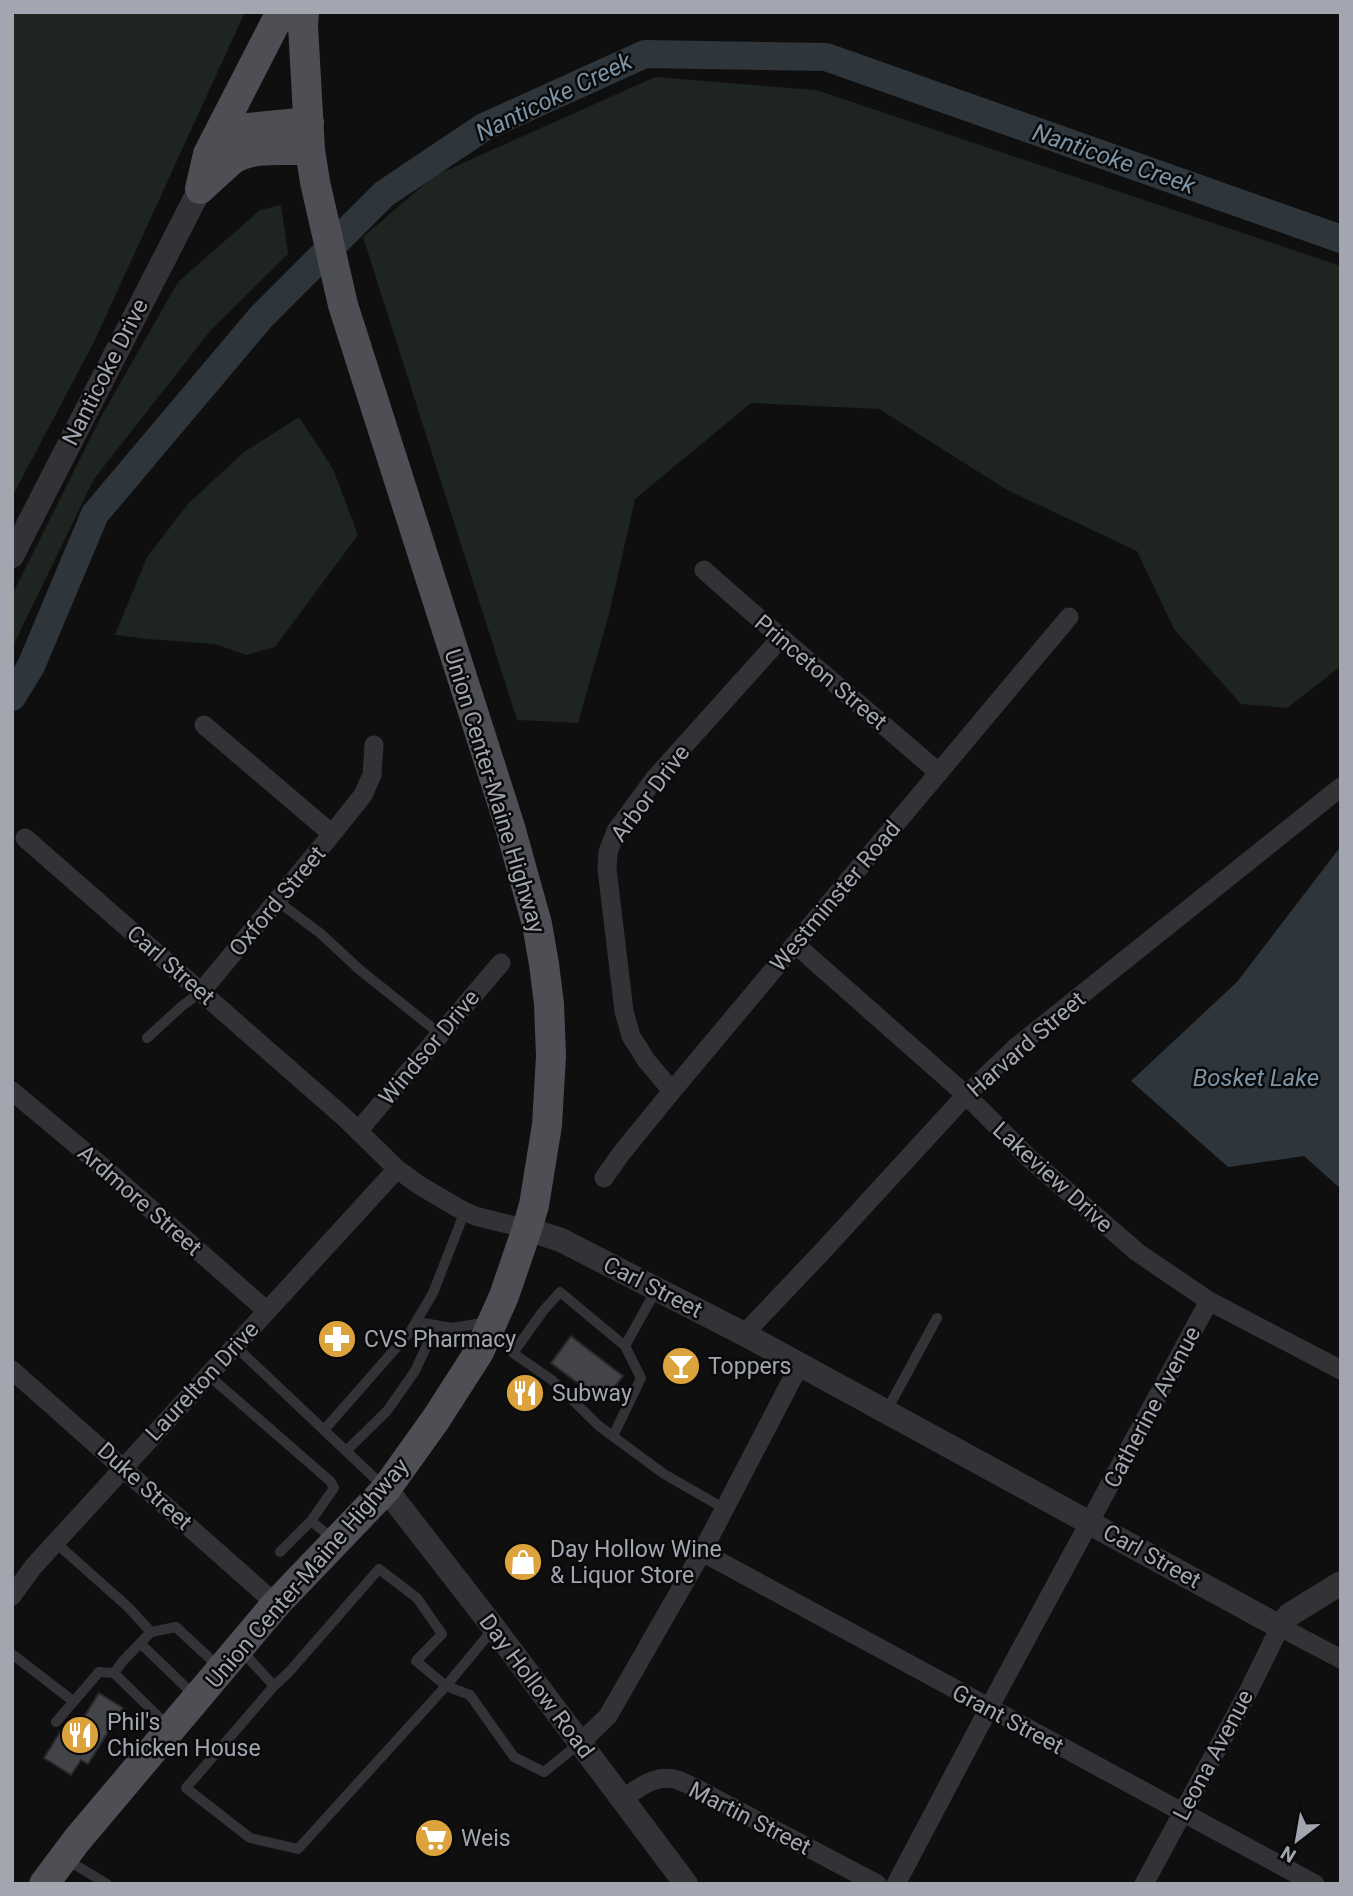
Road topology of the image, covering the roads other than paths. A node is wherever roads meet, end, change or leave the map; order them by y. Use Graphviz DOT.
graph roads {
  1 [pos="281,12"];
  2 [pos="304,12"];
  3 [pos="309,136"];
  4 [pos="208,154"];
  5 [pos="200,189"];
  6 [pos="12,556"];
  7 [pos="704,570"];
  8 [pos="1069,617"];
  9 [pos="780,639"];
  10 [pos="204,725"];
  11 [pos="374,745"];
  12 [pos="939,773"];
  13 [pos="1341,787"];
  14 [pos="332,834"];
  15 [pos="25,838"];
  16 [pos="277,901"];
  17 [pos="795,944"];
  18 [pos="500,963"];
  19 [pos="201,992"];
  20 [pos="440,1034"];
  21 [pos="147,1038"];
  22 [pos="12,1091"];
  23 [pos="672,1091"];
  24 [pos="966,1095"];
  25 [pos="358,1131"];
  26 [pos="397,1169"];
  27 [pos="604,1178"];
  28 [pos="465,1211"];
  29 [pos="527,1229"];
  30 [pos="656,1289"];
  31 [pos="1209,1301"];
  32 [pos="267,1311"];
  33 [pos="937,1318"];
  34 [pos="493,1321"];
  35 [pos="417,1322"];
  36 [pos="436,1326"];
  37 [pos="744,1334"];
  38 [pos="235,1346"];
  39 [pos="625,1346"];
  40 [pos="513,1353"];
  41 [pos="800,1364"];
  42 [pos="12,1370"];
  43 [pos="1341,1370"];
  44 [pos="208,1375"];
  45 [pos="886,1411"];
  46 [pos="324,1430"];
  47 [pos="613,1436"];
  48 [pos="346,1451"];
  49 [pos="123,1467"];
  50 [pos="386,1489"];
  51 [pos="725,1509"];
  52 [pos="311,1521"];
  53 [pos="1090,1522"];
  54 [pos="55,1542"];
  55 [pos="336,1542"];
  56 [pos="280,1552"];
  57 [pos="702,1552"];
  58 [pos="1341,1583"];
  59 [pos="12,1596"];
  60 [pos="276,1604"];
  61 [pos="1280,1627"];
  62 [pos="494,1628"];
  63 [pos="151,1632"];
  64 [pos="140,1643"];
  65 [pos="12,1654"];
  66 [pos="230,1659"];
  67 [pos="1341,1659"];
  68 [pos="114,1673"];
  69 [pos="274,1686"];
  70 [pos="446,1686"];
  71 [pos="197,1698"];
  72 [pos="72,1701"];
  73 [pos="989,1708"];
  74 [pos="56,1722"];
  75 [pos="171,1729"];
  76 [pos="580,1743"];
  77 [pos="623,1799"];
  78 [pos="1181,1812"];
  79 [pos="64,1858"];
  80 [pos="44,1884"];
  81 [pos="107,1884"];
  82 [pos="686,1884"];
  83 [pos="877,1884"];
  84 [pos="896,1884"];
  85 [pos="1144,1884"];
  86 [pos="1315,1884"];
  1 -- 4 [label="main road"];
  2 -- 3 [label="main road, Union Center-Maine Highway"];
  3 -- 4 [label="main road"];
  3 -- 5 [label="main road"];
  3 -- 29 [label="main road, Union Center-Maine Highway"];
  4 -- 5 [label="main road"];
  5 -- 6 [label="street, Nanticoke Drive"];
  7 -- 9 [label="street, Princeton Street"];
  8 -- 12 [label="street, Westminster Road"];
  9 -- 12 [label="street, Princeton Street"];
  9 -- 23 [label="street, Arbor Drive"];
  10 -- 14 [label="street"];
  11 -- 14 [label="street, Oxford Street"];
  12 -- 17 [label="street, Westminster Road"];
  13 -- 24 [label="street, Harvard Street"];
  14 -- 16 [label="street, Oxford Street"];
  15 -- 19 [label="street, Carl Street"];
  16 -- 19 [label="street, Oxford Street"];
  16 -- 20 [label="lane"];
  17 -- 23 [label="street, Westminster Road"];
  17 -- 24 [label="street, Lakeview Drive"];
  18 -- 20 [label="street, Windsor Drive"];
  19 -- 21 [label="lane, Oxford Street"];
  19 -- 25 [label="street, Carl Street"];
  20 -- 25 [label="street, Windsor Drive"];
  22 -- 32 [label="street, Ardmore Street"];
  23 -- 27 [label="street, Westminster Road"];
  24 -- 31 [label="street, Lakeview Drive"];
  24 -- 37 [label="street, Harvard Street"];
  25 -- 26 [label="street, Carl Street"];
  26 -- 28 [label="street, Carl Street"];
  26 -- 32 [label="street, Laurelton Drive"];
  28 -- 29 [label="street, Carl Street"];
  28 -- 35 [label="lane"];
  29 -- 30 [label="street, Carl Street"];
  29 -- 34 [label="main road, Union Center-Maine Highway"];
  30 -- 37 [label="street, Carl Street"];
  30 -- 39 [label="lane"];
  31 -- 43 [label="street, Lakeview Drive"];
  31 -- 53 [label="street, Catherine Avenue"];
  32 -- 38 [label="street, Laurelton Drive"];
  33 -- 45 [label="lane"];
  34 -- 36 [label="lane"];
  34 -- 40 [label="lane"];
  34 -- 50 [label="main road, Union Center-Maine Highway"];
  35 -- 36 [label="lane"];
  35 -- 46 [label="lane"];
  36 -- 48 [label="lane"];
  37 -- 41 [label="street, Carl Street"];
  38 -- 44 [label="street, Laurelton Drive"];
  38 -- 46 [label="lane"];
  39 -- 40 [label="lane"];
  39 -- 47 [label="lane"];
  40 -- 47 [label="lane"];
  41 -- 45 [label="street, Carl Street"];
  41 -- 51 [label="street"];
  42 -- 49 [label="street, Duke Street"];
  44 -- 49 [label="street, Laurelton Drive"];
  44 -- 52 [label="lane"];
  45 -- 53 [label="street, Carl Street"];
  46 -- 48 [label="lane"];
  47 -- 51 [label="lane"];
  48 -- 50 [label="lane"];
  49 -- 54 [label="street, Laurelton Drive"];
  49 -- 60 [label="street, Duke Street"];
  50 -- 55 [label="main road, Union Center-Maine Highway"];
  50 -- 62 [label="street, Day Hollow Road"];
  51 -- 57 [label="street"];
  52 -- 55 [label="lane"];
  52 -- 56 [label="lane"];
  53 -- 61 [label="street, Carl Street"];
  53 -- 73 [label="street, Catherine Avenue"];
  54 -- 59 [label="street, Laurelton Drive"];
  54 -- 63 [label="lane"];
  55 -- 60 [label="main road, Union Center-Maine Highway"];
  57 -- 73 [label="street, Grant Street"];
  57 -- 76 [label="street"];
  58 -- 61 [label="street"];
  60 -- 66 [label="main road, Union Center-Maine Highway"];
  61 -- 67 [label="street, Carl Street"];
  61 -- 78 [label="street, Leona Avenue"];
  62 -- 70 [label="lane"];
  62 -- 76 [label="street, Day Hollow Road"];
  63 -- 64 [label="lane"];
  63 -- 66 [label="lane"];
  64 -- 68 [label="lane"];
  64 -- 71 [label="lane"];
  65 -- 72 [label="lane"];
  66 -- 69 [label="lane"];
  66 -- 71 [label="main road, Union Center-Maine Highway"];
  68 -- 72 [label="lane"];
  68 -- 75 [label="lane"];
  69 -- 70 [label="lane"];
  69 -- 70 [label="lane"];
  70 -- 76 [label="lane"];
  71 -- 75 [label="main road, Union Center-Maine Highway"];
  72 -- 74 [label="lane"];
  73 -- 78 [label="street, Grant Street"];
  73 -- 84 [label="street, Catherine Avenue"];
  75 -- 79 [label="main road, Union Center-Maine Highway"];
  76 -- 77 [label="street, Day Hollow Road"];
  77 -- 82 [label="street, Day Hollow Road"];
  77 -- 83 [label="street, Martin Street"];
  78 -- 85 [label="street, Leona Avenue"];
  78 -- 86 [label="street, Grant Street"];
  79 -- 80 [label="main road, Union Center-Maine Highway"];
  79 -- 81 [label="lane"];
}
